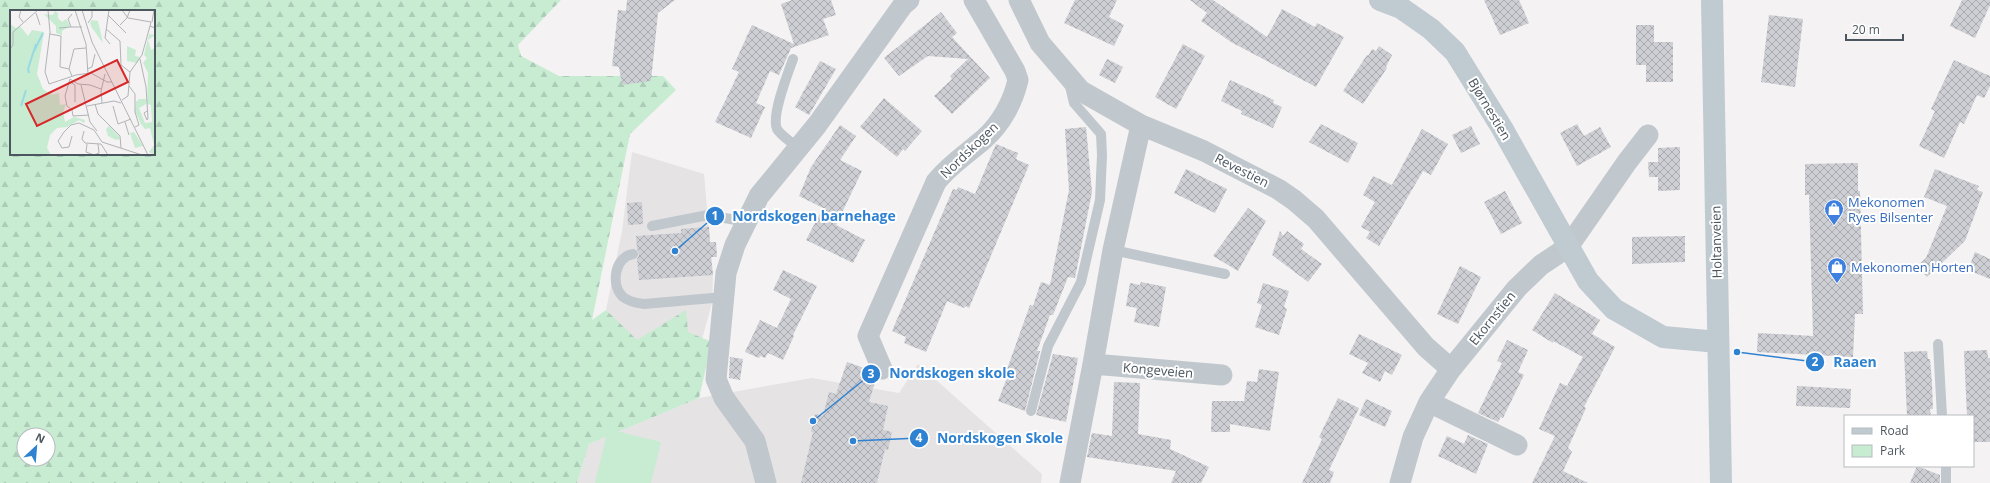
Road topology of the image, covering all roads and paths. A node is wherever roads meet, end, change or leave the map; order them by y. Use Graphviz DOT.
graph roads {
  1 [pos="909,0"];
  2 [pos="974,0"];
  3 [pos="1019,0"];
  4 [pos="1380,0"];
  5 [pos="1712,0"];
  6 [pos="793,59"];
  7 [pos="1068,76"];
  8 [pos="1141,124"];
  9 [pos="1648,135"];
  10 [pos="798,148"];
  11 [pos="745,224"];
  12 [pos="652,226"];
  13 [pos="1568,247"];
  14 [pos="1113,250"];
  15 [pos="633,254"];
  16 [pos="1225,274"];
  17 [pos="731,297"];
  18 [pos="1718,342"];
  19 [pos="1938,344"];
  20 [pos="1093,364"];
  21 [pos="882,369"];
  22 [pos="1451,369"];
  23 [pos="1222,375"];
  24 [pos="1429,402"];
  25 [pos="1031,411"];
  26 [pos="1942,415"];
  27 [pos="1517,444"];
  28 [pos="1946,467"];
  29 [pos="766,483"];
  30 [pos="1070,483"];
  31 [pos="1400,483"];
  32 [pos="1721,483"];
  33 [pos="1946,483"];
  1 -- 10 [label="street"];
  2 -- 21 [label="street, Nordskogen"];
  3 -- 7 [label="street, Revestien"];
  4 -- 13 [label="street, Bjørnestien"];
  5 -- 18 [label="street, Holtanveien"];
  6 -- 10 [label="lane"];
  7 -- 8 [label="street, Revestien"];
  7 -- 25 [label="lane"];
  8 -- 14 [label="street"];
  8 -- 22 [label="street, Revestien"];
  9 -- 13 [label="street"];
  10 -- 11 [label="street"];
  11 -- 12 [label="lane"];
  11 -- 17 [label="street"];
  13 -- 18 [label="street, Bjørnestien"];
  13 -- 22 [label="street, Ekornstien"];
  14 -- 16 [label="lane"];
  14 -- 20 [label="street"];
  15 -- 17 [label="lane"];
  17 -- 29 [label="street"];
  18 -- 32 [label="street, Holtanveien"];
  19 -- 26 [label="lane"];
  20 -- 23 [label="street, Kongeveien"];
  20 -- 30 [label="street"];
  22 -- 24 [label="street, Ekornstien"];
  24 -- 27 [label="street"];
  24 -- 31 [label="street, Ekornstien"];
  28 -- 33 [label="lane"];
}
